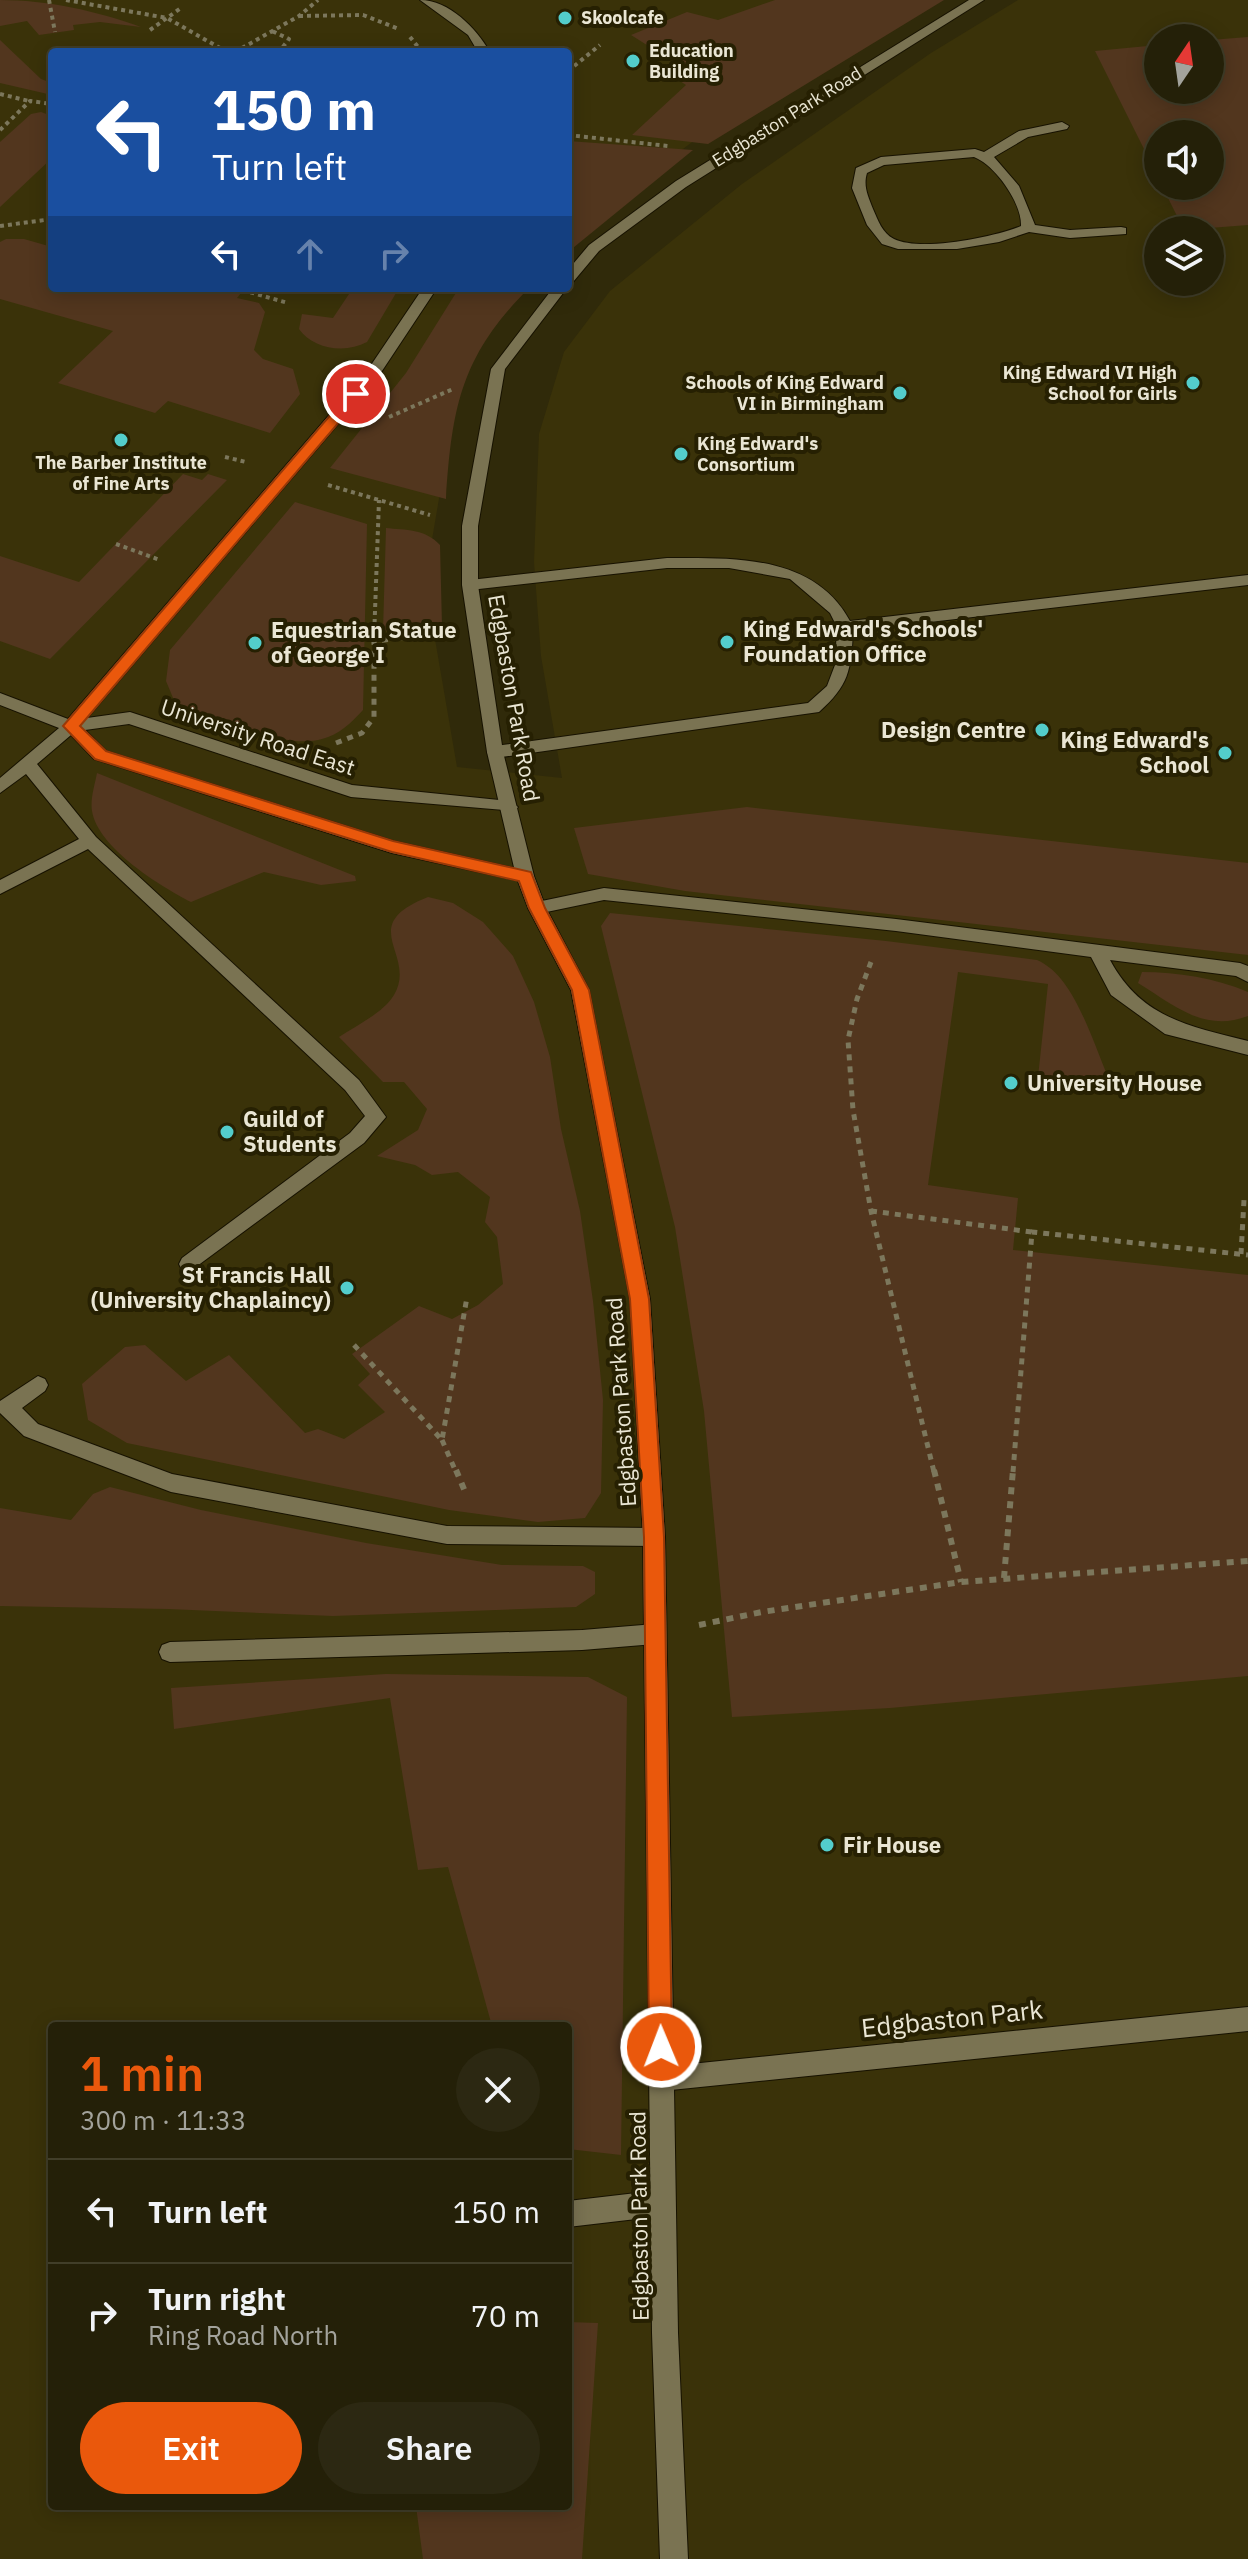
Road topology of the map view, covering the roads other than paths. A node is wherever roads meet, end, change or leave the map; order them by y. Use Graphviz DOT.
graph roads {
  1 [pos="426,0"];
  2 [pos="978,0"];
  3 [pos="482,48"];
  4 [pos="1062,126"];
  5 [pos="986,156"];
  6 [pos="1027,228"];
  7 [pos="1121,231"];
  8 [pos="572,274"];
  9 [pos="427,292"];
  10 [pos="557,292"];
  11 [pos="1248,580"];
  12 [pos="470,585"];
  13 [pos="845,627"];
  14 [pos="0,699"];
  15 [pos="71,726"];
  16 [pos="495,752"];
  17 [pos="28,765"];
  18 [pos="0,787"];
  19 [pos="509,807"];
  20 [pos="90,841"];
  21 [pos="525,876"];
  22 [pos="0,888"];
  23 [pos="537,908"];
  24 [pos="1096,950"];
  25 [pos="1248,975"];
  26 [pos="1248,1048"];
  27 [pos="189,1264"];
  28 [pos="38,1385"];
  29 [pos="654,1537"];
  30 [pos="655,1634"];
  31 [pos="170,1652"];
  32 [pos="1248,2019"];
  33 [pos="661,2079"];
  34 [pos="662,2203"];
  35 [pos="572,2214"];
  36 [pos="674,2559"];
  1 -- 3 [label="street"];
  2 -- 8 [label="street, Edgbaston Park Road"];
  4 -- 5 [label="street"];
  5 -- 6 [label="street"];
  5 -- 6 [label="street"];
  6 -- 7 [label="street"];
  9 -- 15 [label="street"];
  10 -- 12 [label="street, Edgbaston Park Road"];
  11 -- 13 [label="street"];
  12 -- 13 [label="street"];
  12 -- 16 [label="street, Edgbaston Park Road"];
  13 -- 16 [label="street"];
  14 -- 15 [label="street, University Road East"];
  15 -- 17 [label="street"];
  15 -- 19 [label="street, University Road East"];
  15 -- 21 [label="street"];
  16 -- 19 [label="street, Edgbaston Park Road"];
  17 -- 18 [label="street"];
  17 -- 20 [label="street"];
  19 -- 21 [label="street, Edgbaston Park Road"];
  20 -- 22 [label="street"];
  20 -- 27 [label="street"];
  21 -- 23 [label="street, Edgbaston Park Road"];
  23 -- 24 [label="street"];
  23 -- 29 [label="street, Edgbaston Park Road"];
  24 -- 25 [label="street"];
  24 -- 26 [label="street"];
  28 -- 29 [label="street"];
  29 -- 30 [label="street, Edgbaston Park Road"];
  30 -- 31 [label="street"];
  30 -- 33 [label="street, Edgbaston Park Road"];
  32 -- 33 [label="street, Edgbaston Park"];
  33 -- 34 [label="street, Edgbaston Park Road"];
  34 -- 35 [label="street"];
  34 -- 36 [label="street, Edgbaston Park Road"];
}
